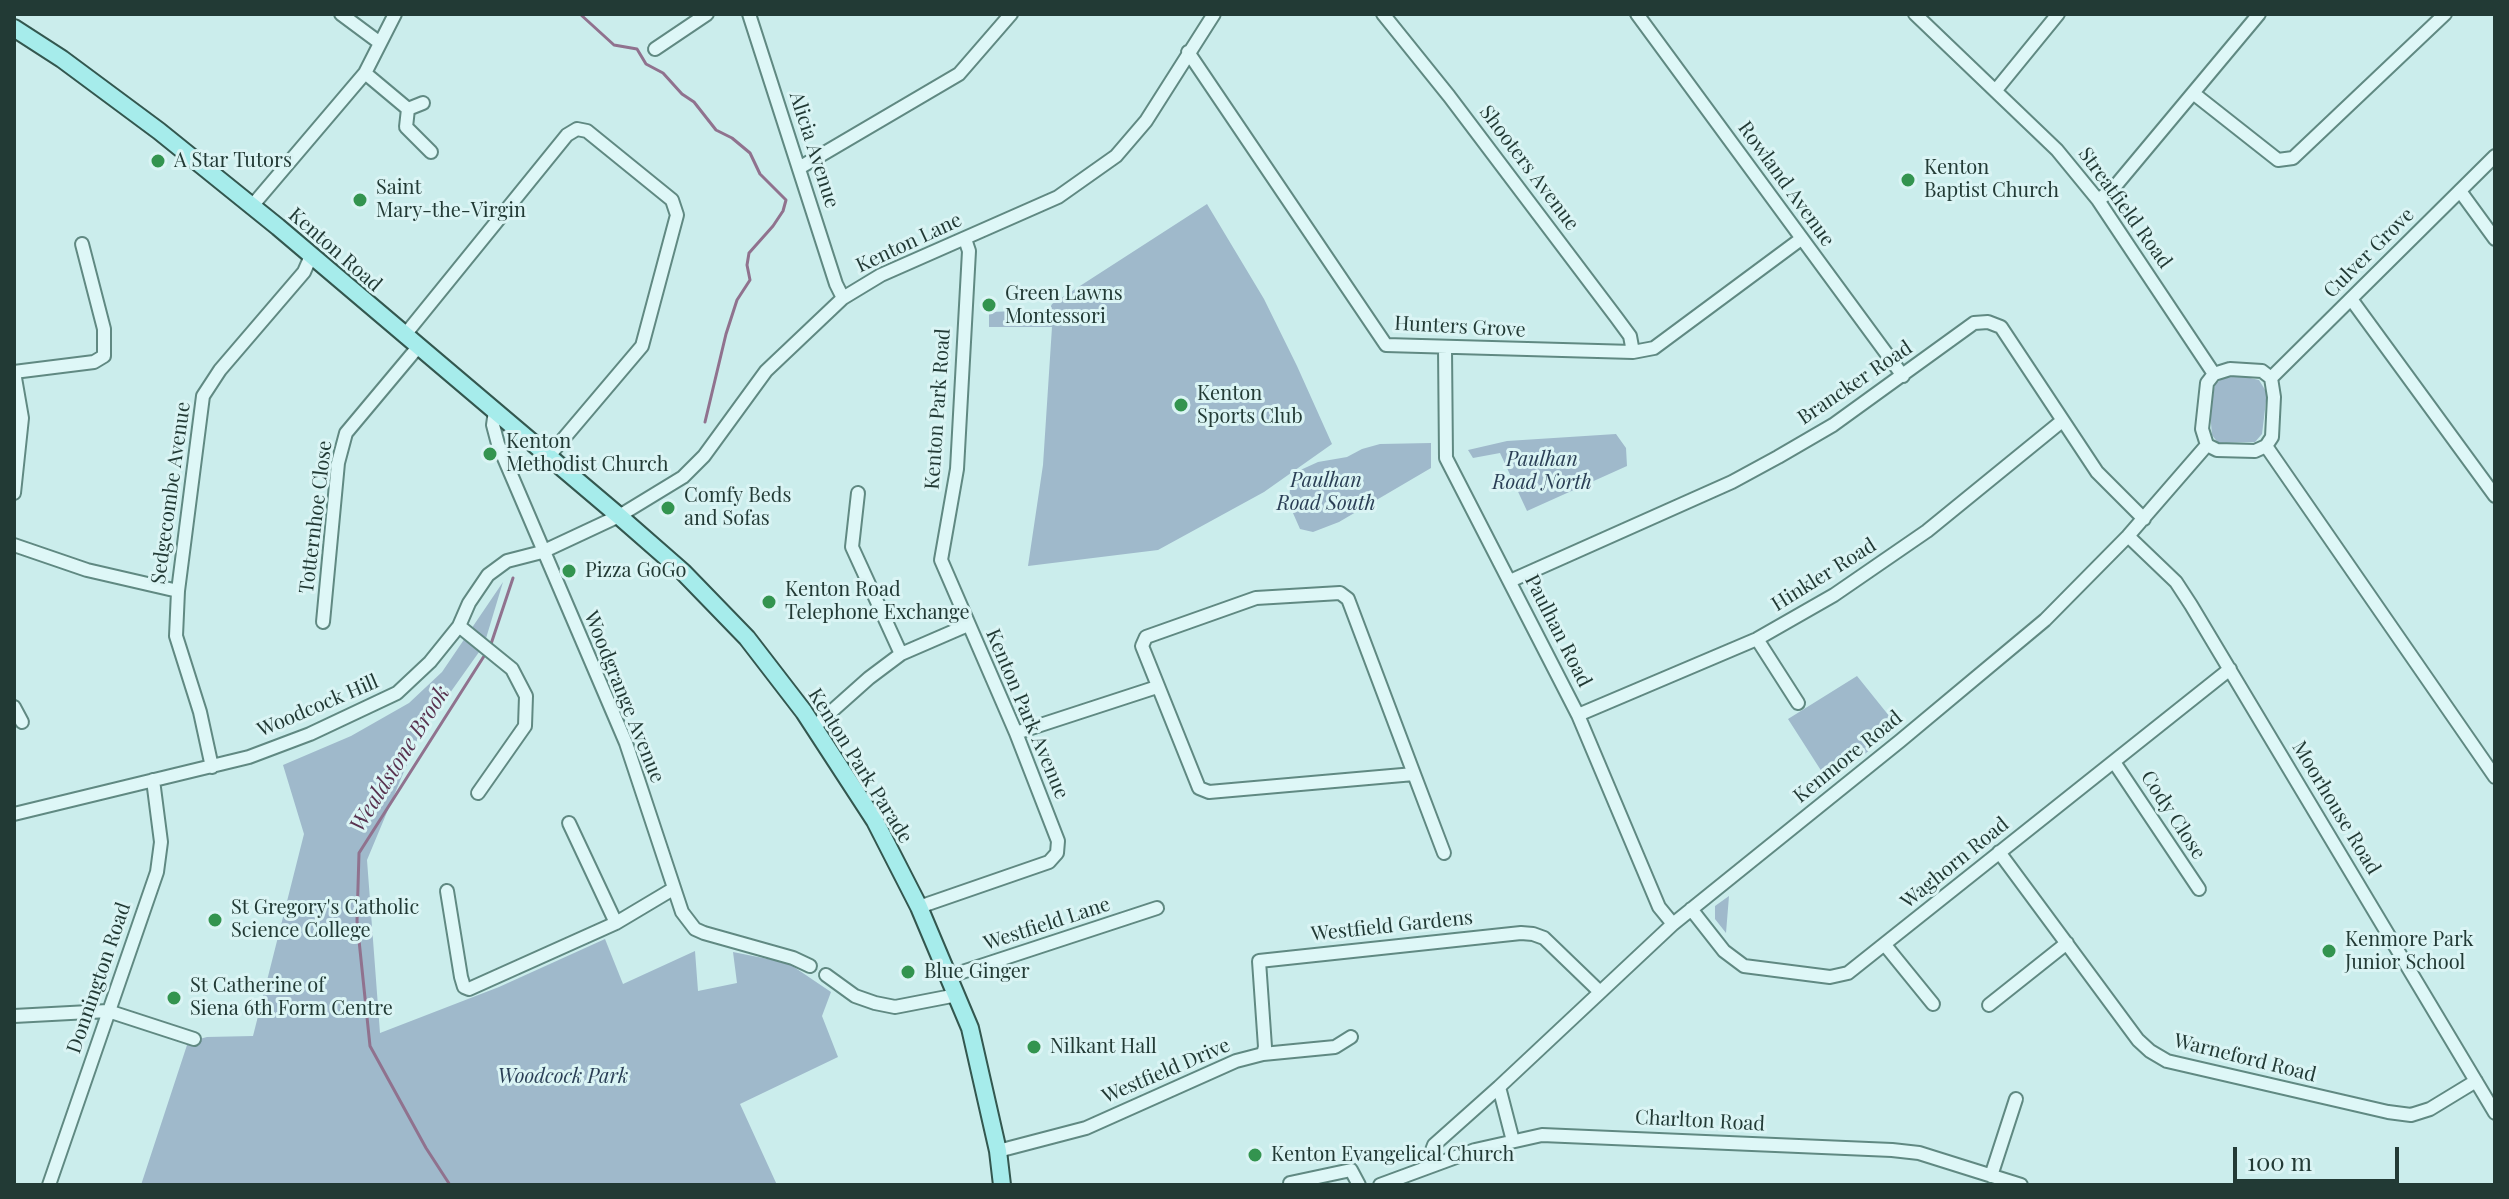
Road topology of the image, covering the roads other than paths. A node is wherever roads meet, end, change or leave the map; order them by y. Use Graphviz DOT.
graph roads {
  1 [pos="341,14"];
  2 [pos="395,14"];
  3 [pos="707,14"];
  4 [pos="749,14"];
  5 [pos="1011,14"];
  6 [pos="1214,14"];
  7 [pos="1383,14"];
  8 [pos="1637,14"];
  9 [pos="1915,14"];
  10 [pos="2058,14"];
  11 [pos="2259,14"];
  12 [pos="2445,14"];
  13 [pos="14,28"];
  14 [pos="380,43"];
  15 [pos="655,49"];
  16 [pos="1188,52"];
  17 [pos="365,73"];
  18 [pos="1996,90"];
  19 [pos="2193,93"];
  20 [pos="423,103"];
  21 [pos="408,109"];
  22 [pos="431,152"];
  23 [pos="2495,156"];
  24 [pos="799,168"];
  25 [pos="2460,191"];
  26 [pos="2098,200"];
  27 [pos="252,206"];
  28 [pos="965,239"];
  29 [pos="1801,239"];
  30 [pos="2495,239"];
  31 [pos="82,244"];
  32 [pos="311,256"];
  33 [pos="843,298"];
  34 [pos="2351,299"];
  35 [pos="411,341"];
  36 [pos="1445,348"];
  37 [pos="1633,352"];
  38 [pos="14,372"];
  39 [pos="2214,374"];
  40 [pos="1903,376"];
  41 [pos="2271,378"];
  42 [pos="495,411"];
  43 [pos="2062,421"];
  44 [pos="2207,445"];
  45 [pos="2266,446"];
  46 [pos="548,457"];
  47 [pos="14,493"];
  48 [pos="858,493"];
  49 [pos="2495,496"];
  50 [pos="619,516"];
  51 [pos="2144,519"];
  52 [pos="2128,536"];
  53 [pos="14,545"];
  54 [pos="542,552"];
  55 [pos="1510,581"];
  56 [pos="178,591"];
  57 [pos="323,622"];
  58 [pos="968,625"];
  59 [pos="459,626"];
  60 [pos="1757,639"];
  61 [pos="901,654"];
  62 [pos="2230,669"];
  63 [pos="1157,687"];
  64 [pos="1798,703"];
  65 [pos="14,707"];
  66 [pos="1578,715"];
  67 [pos="22,722"];
  68 [pos="814,727"];
  69 [pos="1016,733"];
  70 [pos="2114,762"];
  71 [pos="212,767"];
  72 [pos="1414,774"];
  73 [pos="2495,777"];
  74 [pos="153,780"];
  75 [pos="478,793"];
  76 [pos="14,814"];
  77 [pos="569,823"];
  78 [pos="1999,852"];
  79 [pos="1444,853"];
  80 [pos="673,889"];
  81 [pos="2199,889"];
  82 [pos="447,891"];
  83 [pos="919,907"];
  84 [pos="1157,908"];
  85 [pos="1691,909"];
  86 [pos="616,923"];
  87 [pos="1673,924"];
  88 [pos="2067,943"];
  89 [pos="1885,945"];
  90 [pos="810,966"];
  91 [pos="826,975"];
  92 [pos="950,976"];
  93 [pos="1600,992"];
  94 [pos="957,995"];
  95 [pos="1933,1004"];
  96 [pos="1989,1005"];
  97 [pos="108,1011"];
  98 [pos="14,1016"];
  99 [pos="1351,1037"];
  100 [pos="194,1039"];
  101 [pos="1263,1054"];
  102 [pos="2476,1081"];
  103 [pos="1499,1087"];
  104 [pos="2016,1099"];
  105 [pos="2495,1113"];
  106 [pos="1513,1141"];
  107 [pos="998,1151"];
  108 [pos="1426,1166"];
  109 [pos="1991,1176"];
  110 [pos="49,1185"];
  111 [pos="1002,1185"];
  112 [pos="1291,1185"];
  113 [pos="1359,1185"];
  114 [pos="1380,1185"];
  115 [pos="2021,1185"];
  1 -- 14 [label="street"];
  2 -- 14 [label="street"];
  3 -- 15 [label="street"];
  4 -- 24 [label="street, Alicia Avenue"];
  5 -- 24 [label="street"];
  6 -- 16 [label="street, Kenton Lane"];
  7 -- 37 [label="street, Shooters Avenue"];
  8 -- 29 [label="street, Rowland Avenue"];
  9 -- 18 [label="street, Streatfield Road"];
  10 -- 18 [label="street"];
  11 -- 19 [label="street"];
  12 -- 19 [label="street"];
  13 -- 27 [label="main road, Kenton Road"];
  14 -- 17 [label="street"];
  16 -- 28 [label="street, Kenton Lane"];
  16 -- 36 [label="street, Hunters Grove"];
  17 -- 21 [label="street"];
  17 -- 27 [label="street"];
  18 -- 26 [label="street, Streatfield Road"];
  19 -- 26 [label="street"];
  20 -- 21 [label="street"];
  21 -- 22 [label="street"];
  23 -- 25 [label="street, Culver Grove"];
  24 -- 33 [label="street, Alicia Avenue"];
  25 -- 30 [label="street"];
  25 -- 34 [label="street, Culver Grove"];
  26 -- 39 [label="street, Streatfield Road"];
  27 -- 32 [label="main road, Kenton Road"];
  28 -- 33 [label="street, Kenton Lane"];
  28 -- 58 [label="street, Kenton Park Road"];
  29 -- 37 [label="street, Hunters Grove"];
  29 -- 40 [label="street, Rowland Avenue"];
  31 -- 38 [label="street"];
  32 -- 35 [label="main road, Kenton Road"];
  32 -- 56 [label="street, Sedgecombe Avenue"];
  33 -- 50 [label="street, Kenton Lane"];
  34 -- 41 [label="street, Culver Grove"];
  34 -- 49 [label="street"];
  35 -- 42 [label="main road, Kenton Road"];
  35 -- 46 [label="street, Totternhoe Close"];
  35 -- 57 [label="street, Totternhoe Close"];
  36 -- 37 [label="street, Hunters Grove"];
  36 -- 55 [label="street, Paulhan Road"];
  38 -- 47 [label="street"];
  39 -- 41 [label="street"];
  39 -- 44 [label="street"];
  40 -- 43 [label="street, Brancker Road"];
  40 -- 55 [label="street, Brancker Road"];
  41 -- 45 [label="street"];
  42 -- 46 [label="main road, Kenton Road"];
  42 -- 54 [label="street, Woodgrange Avenue"];
  43 -- 51 [label="street, Brancker Road"];
  43 -- 60 [label="street, Hinkler Road"];
  44 -- 45 [label="street"];
  44 -- 51 [label="street, Kenmore Road"];
  45 -- 73 [label="street"];
  46 -- 50 [label="main road, Kenton Road"];
  48 -- 61 [label="street"];
  50 -- 54 [label="street, Woodcock Hill"];
  50 -- 68 [label="main road, Kenton Park Parade"];
  51 -- 52 [label="street, Kenmore Road"];
  52 -- 62 [label="street, Moorhouse Road"];
  52 -- 85 [label="street, Kenmore Road"];
  53 -- 56 [label="street"];
  54 -- 59 [label="street, Woodcock Hill"];
  54 -- 80 [label="street, Woodgrange Avenue"];
  55 -- 66 [label="street, Paulhan Road"];
  56 -- 71 [label="street, Sedgecombe Avenue"];
  58 -- 61 [label="street, Kenton Park Avenue"];
  58 -- 69 [label="street, Kenton Park Avenue"];
  59 -- 71 [label="street, Woodcock Hill"];
  59 -- 75 [label="street"];
  60 -- 64 [label="street"];
  60 -- 66 [label="street, Hinkler Road"];
  61 -- 68 [label="street, Kenton Park Avenue"];
  62 -- 70 [label="street, Waghorn Road"];
  62 -- 102 [label="street, Moorhouse Road"];
  63 -- 69 [label="street"];
  63 -- 72 [label="street"];
  63 -- 72 [label="street"];
  65 -- 67 [label="street"];
  66 -- 87 [label="street, Paulhan Road"];
  68 -- 83 [label="main road, Kenton Park Parade"];
  69 -- 83 [label="street, Kenton Park Avenue"];
  70 -- 78 [label="street, Waghorn Road"];
  70 -- 81 [label="street, Cody Close"];
  71 -- 74 [label="street, Woodcock Hill"];
  72 -- 79 [label="street"];
  74 -- 76 [label="street, Woodcock Hill"];
  74 -- 97 [label="street, Donnington Road"];
  77 -- 86 [label="street"];
  78 -- 88 [label="street, Warneford Road"];
  78 -- 89 [label="street, Waghorn Road"];
  80 -- 86 [label="street"];
  80 -- 90 [label="street, Woodgrange Avenue"];
  82 -- 86 [label="street"];
  83 -- 92 [label="main road, Kenton Park Parade"];
  84 -- 92 [label="street, Westfield Lane"];
  85 -- 87 [label="street, Kenmore Road"];
  85 -- 89 [label="street, Waghorn Road"];
  87 -- 93 [label="street, Kenmore Road"];
  88 -- 96 [label="street"];
  88 -- 102 [label="street, Warneford Road"];
  89 -- 95 [label="street"];
  91 -- 94 [label="street"];
  92 -- 94 [label="main road, Kenton Park Parade"];
  93 -- 101 [label="street, Westfield Gardens"];
  93 -- 103 [label="street, Kenmore Road"];
  94 -- 107 [label="main road, Kenton Park Parade"];
  97 -- 98 [label="street"];
  97 -- 100 [label="street"];
  97 -- 110 [label="street, Donnington Road"];
  99 -- 101 [label="street, Westfield Drive"];
  101 -- 107 [label="street, Westfield Drive"];
  102 -- 105 [label="street, Moorhouse Road"];
  103 -- 106 [label="street"];
  103 -- 108 [label="street, Kenmore Road"];
  104 -- 109 [label="street"];
  106 -- 108 [label="street, Charlton Road"];
  106 -- 109 [label="street, Charlton Road"];
  107 -- 111 [label="main road, Kenton Park Parade"];
  108 -- 114 [label="street, Charlton Road"];
  109 -- 115 [label="street, Charlton Road"];
  112 -- 113 [label="street"];
}
